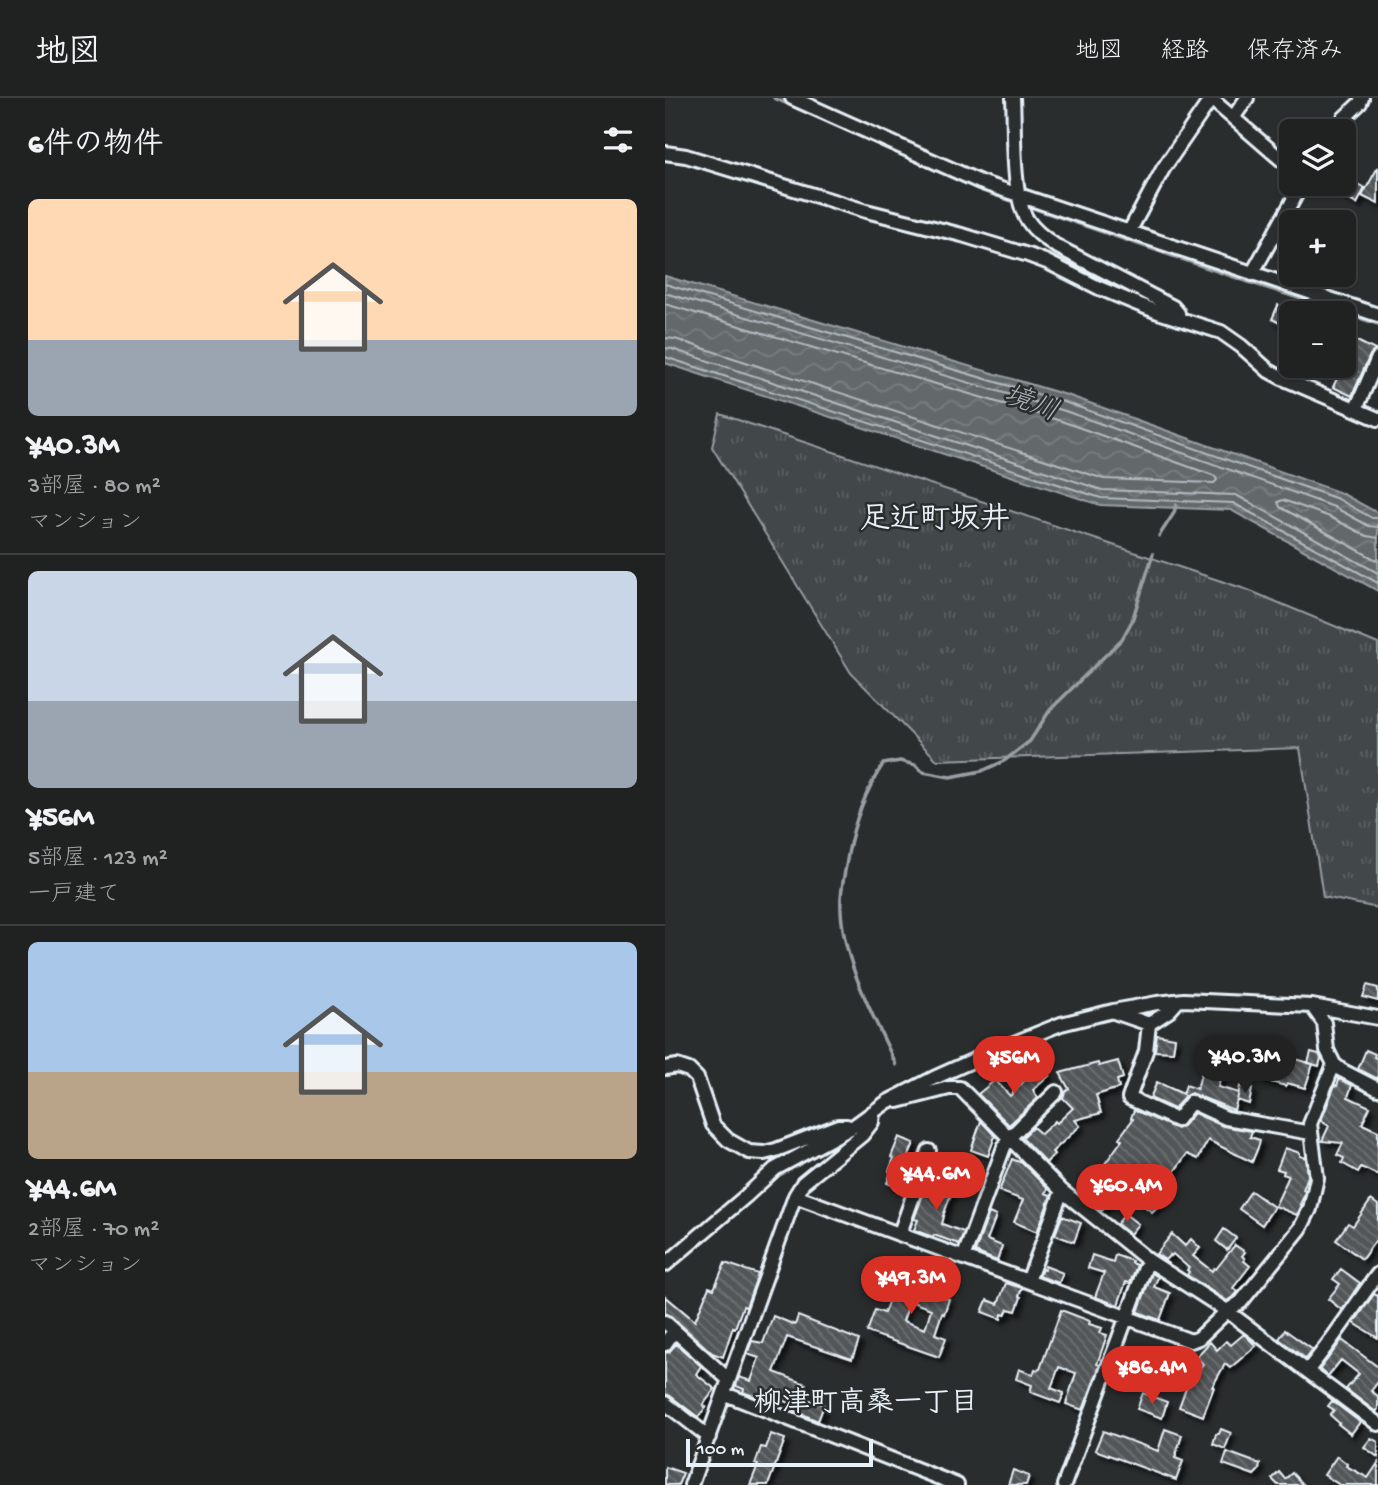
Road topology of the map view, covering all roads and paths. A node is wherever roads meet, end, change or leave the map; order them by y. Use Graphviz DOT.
graph roads {
  1 [pos="792,98"];
  2 [pos="1013,98"];
  3 [pos="1211,98"];
  4 [pos="1247,98"];
  5 [pos="1362,98"];
  6 [pos="1233,118"];
  7 [pos="1343,119"];
  8 [pos="665,153"];
  9 [pos="1279,158"];
  10 [pos="1017,195"];
  11 [pos="1295,196"];
  12 [pos="1129,232"];
  13 [pos="1252,274"];
  14 [pos="1378,315"];
  15 [pos="1179,319"];
  16 [pos="1378,358"];
  17 [pos="1356,409"];
  18 [pos="1378,419"];
  19 [pos="1178,1001"];
  20 [pos="1312,1006"];
  21 [pos="1113,1011"];
  22 [pos="1378,1018"];
  23 [pos="1149,1024"];
  24 [pos="1334,1063"];
  25 [pos="665,1068"];
  26 [pos="1378,1089"];
  27 [pos="1056,1092"];
  28 [pos="887,1102"];
  29 [pos="873,1112"];
  30 [pos="854,1126"];
  31 [pos="1311,1133"];
  32 [pos="1009,1138"];
  33 [pos="929,1151"];
  34 [pos="1062,1191"];
  35 [pos="795,1196"];
  36 [pos="900,1233"];
  37 [pos="964,1256"];
  38 [pos="1148,1260"];
  39 [pos="665,1265"];
  40 [pos="1378,1274"];
  41 [pos="1028,1281"];
  42 [pos="1227,1311"];
  43 [pos="1126,1316"];
  44 [pos="670,1326"];
  45 [pos="665,1344"];
  46 [pos="1307,1371"];
  47 [pos="729,1380"];
  48 [pos="725,1394"];
  49 [pos="665,1403"];
  50 [pos="1378,1424"];
  51 [pos="709,1437"];
  52 [pos="691,1485"];
  53 [pos="957,1485"];
  54 [pos="1064,1485"];
  1 -- 10 [label="street"];
  2 -- 10 [label="street"];
  3 -- 6 [label="street"];
  3 -- 12 [label="street"];
  4 -- 6 [label="street"];
  5 -- 7 [label="street"];
  6 -- 9 [label="street"];
  8 -- 15 [label="street"];
  10 -- 12 [label="street"];
  10 -- 15 [label="street"];
  11 -- 13 [label="street"];
  12 -- 13 [label="street"];
  13 -- 14 [label="street"];
  15 -- 17 [label="street"];
  16 -- 17 [label="street"];
  17 -- 18 [label="street"];
  19 -- 20 [label="street"];
  19 -- 21 [label="street"];
  19 -- 23 [label="street"];
  20 -- 22 [label="street"];
  20 -- 24 [label="street"];
  21 -- 23 [label="street"];
  21 -- 28 [label="street"];
  23 -- 31 [label="street"];
  24 -- 26 [label="street"];
  24 -- 31 [label="street"];
  25 -- 30 [label="street"];
  27 -- 32 [label="street"];
  28 -- 29 [label="street"];
  28 -- 32 [label="street"];
  29 -- 30 [label="street"];
  29 -- 35 [label="street"];
  30 -- 39 [label="street"];
  31 -- 42 [label="street"];
  32 -- 34 [label="street"];
  32 -- 37 [label="street"];
  33 -- 36 [label="street"];
  34 -- 38 [label="street"];
  34 -- 41 [label="street"];
  35 -- 36 [label="street"];
  35 -- 47 [label="street"];
  36 -- 37 [label="street"];
  37 -- 41 [label="street"];
  38 -- 42 [label="street"];
  38 -- 43 [label="street"];
  40 -- 46 [label="street"];
  41 -- 43 [label="street"];
  42 -- 43 [label="street"];
  42 -- 46 [label="street"];
  43 -- 54 [label="street"];
  44 -- 45 [label="street"];
  44 -- 47 [label="street"];
  46 -- 50 [label="street"];
  47 -- 48 [label="street"];
  48 -- 51 [label="street"];
  48 -- 53 [label="street"];
  49 -- 51 [label="street"];
  51 -- 52 [label="street"];
}
